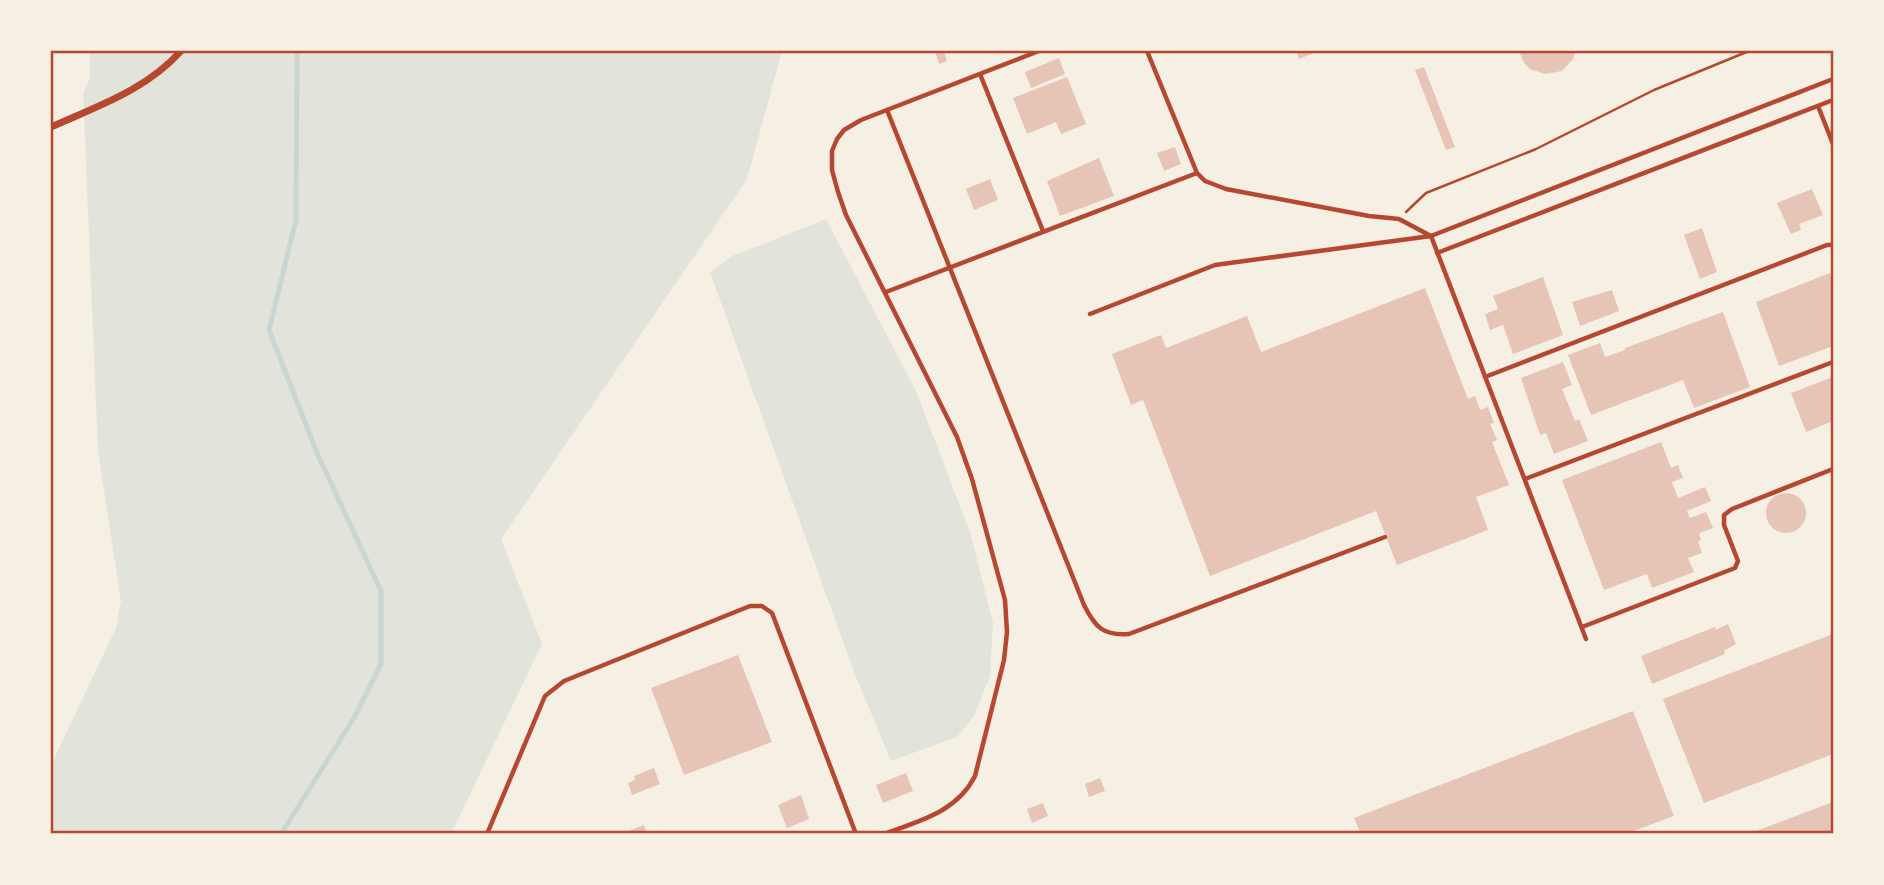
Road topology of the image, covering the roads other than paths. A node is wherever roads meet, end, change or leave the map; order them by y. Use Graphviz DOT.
graph roads {
  1 [pos="181,51"];
  2 [pos="1039,51"];
  3 [pos="1147,51"];
  4 [pos="980,74"];
  5 [pos="1833,79"];
  6 [pos="1833,100"];
  7 [pos="1818,106"];
  8 [pos="887,110"];
  9 [pos="51,127"];
  10 [pos="1833,144"];
  11 [pos="1198,173"];
  12 [pos="1043,231"];
  13 [pos="1431,236"];
  14 [pos="1833,245"];
  15 [pos="1437,253"];
  16 [pos="950,268"];
  17 [pos="887,292"];
  18 [pos="1090,314"];
  19 [pos="1833,362"];
  20 [pos="1485,377"];
  21 [pos="1833,470"];
  22 [pos="1525,479"];
  23 [pos="1385,537"];
  24 [pos="1582,627"];
  25 [pos="1586,639"];
  26 [pos="487,834"];
  27 [pos="856,834"];
  28 [pos="884,834"];
  1 -- 9 [label="street"];
  2 -- 4 [label="lane"];
  3 -- 11 [label="lane"];
  4 -- 8 [label="lane"];
  4 -- 12 [label="lane"];
  5 -- 13 [label="lane"];
  6 -- 7 [label="lane"];
  7 -- 10 [label="lane"];
  7 -- 15 [label="lane"];
  8 -- 16 [label="lane"];
  8 -- 17 [label="lane"];
  11 -- 12 [label="lane"];
  11 -- 13 [label="lane"];
  12 -- 16 [label="lane"];
  13 -- 15 [label="lane"];
  13 -- 18 [label="lane"];
  14 -- 20 [label="lane"];
  15 -- 20 [label="lane"];
  16 -- 17 [label="lane"];
  16 -- 23 [label="lane"];
  17 -- 28 [label="lane"];
  19 -- 22 [label="lane"];
  20 -- 22 [label="lane"];
  21 -- 24 [label="lane"];
  22 -- 24 [label="lane"];
  24 -- 25 [label="lane"];
  26 -- 27 [label="lane"];
}
